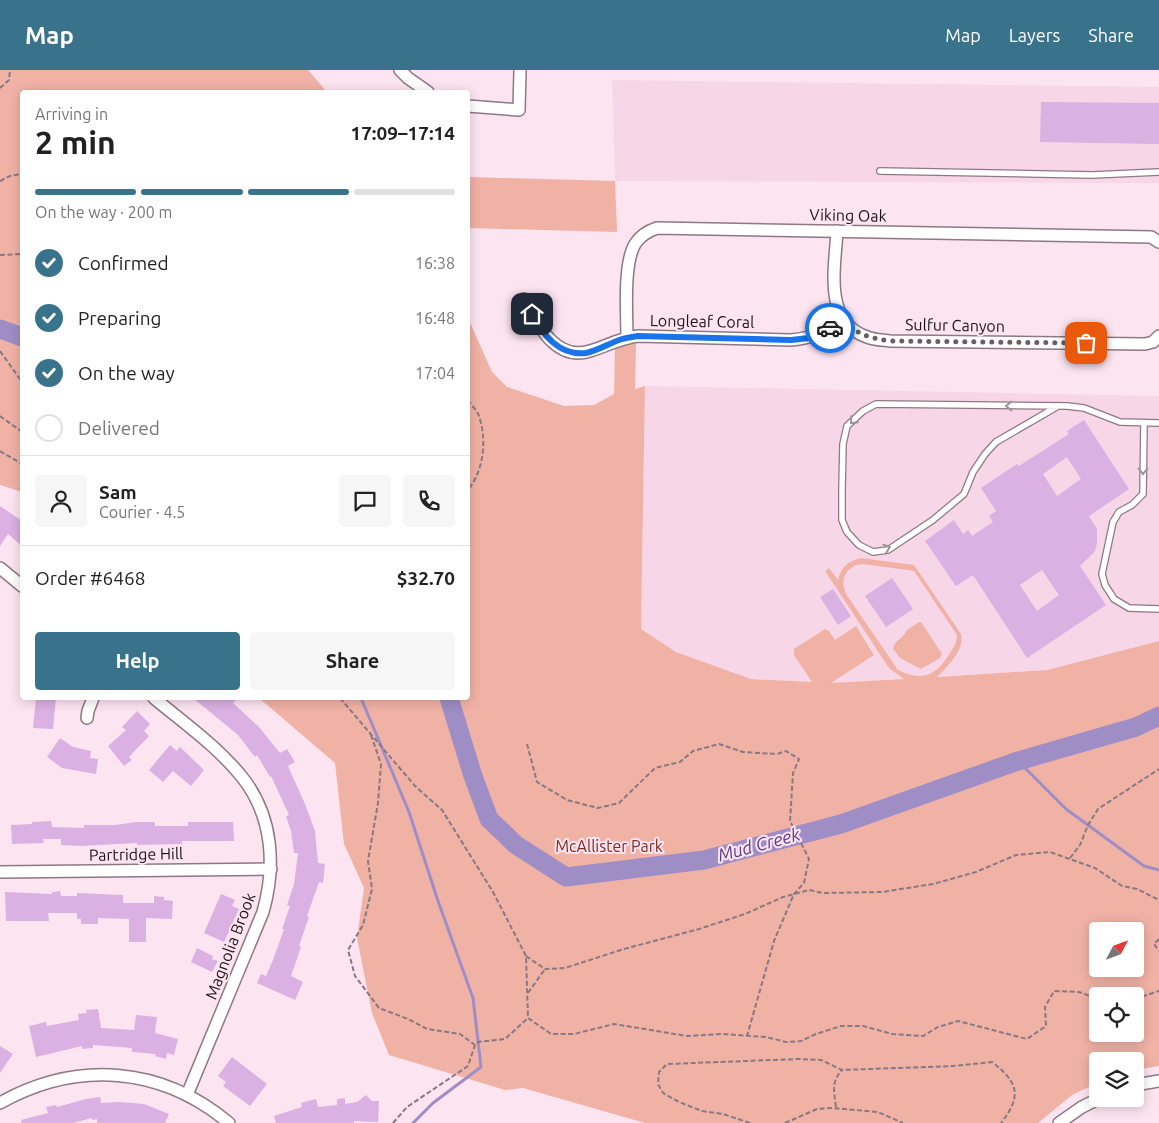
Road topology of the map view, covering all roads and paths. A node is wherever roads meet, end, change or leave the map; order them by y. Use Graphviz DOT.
graph roads {
  1 [pos="10,70"];
  2 [pos="400,70"];
  3 [pos="520,70"];
  4 [pos="0,88"];
  5 [pos="425,90"];
  6 [pos="470,106"];
  7 [pos="880,171"];
  8 [pos="1159,172"];
  9 [pos="20,174"];
  10 [pos="0,181"];
  11 [pos="837,231"];
  12 [pos="1159,242"];
  13 [pos="20,254"];
  14 [pos="0,255"];
  15 [pos="524,299"];
  16 [pos="844,319"];
  17 [pos="1159,336"];
  18 [pos="627,338"];
  19 [pos="0,351"];
  20 [pos="20,379"];
  21 [pos="470,403"];
  22 [pos="1058,406"];
  23 [pos="0,416"];
  24 [pos="1144,423"];
  25 [pos="1159,423"];
  26 [pos="20,431"];
  27 [pos="0,451"];
  28 [pos="20,463"];
  29 [pos="470,487"];
  30 [pos="0,568"];
  31 [pos="20,584"];
  32 [pos="1159,609"];
  33 [pos="92,700"];
  34 [pos="156,700"];
  35 [pos="342,700"];
  36 [pos="87,718"];
  37 [pos="370,732"];
  38 [pos="527,744"];
  39 [pos="1159,769"];
  40 [pos="1070,858"];
  41 [pos="271,869"];
  42 [pos="0,872"];
  43 [pos="794,894"];
  44 [pos="1159,900"];
  45 [pos="1159,939"];
  46 [pos="1159,951"];
  47 [pos="526,956"];
  48 [pos="545,969"];
  49 [pos="1159,991"];
  50 [pos="527,994"];
  51 [pos="1089,996"];
  52 [pos="1144,996"];
  53 [pos="528,1018"];
  54 [pos="747,1036"];
  55 [pos="474,1045"];
  56 [pos="842,1070"];
  57 [pos="1159,1081"];
  58 [pos="1144,1084"];
  59 [pos="187,1095"];
  60 [pos="0,1102"];
  61 [pos="1089,1104"];
  62 [pos="836,1108"];
  63 [pos="229,1123"];
  64 [pos="393,1123"];
  65 [pos="750,1123"];
  66 [pos="786,1123"];
  67 [pos="902,1123"];
  68 [pos="1001,1123"];
  69 [pos="1059,1123"];
  1 -- 4 [label="path"];
  2 -- 5 [label="street"];
  3 -- 6 [label="street"];
  7 -- 8 [label="lane"];
  9 -- 10 [label="path"];
  11 -- 12 [label="street, Viking Oak"];
  11 -- 16 [label="street, Sulfur Canyon"];
  11 -- 18 [label="street, Viking Oak"];
  13 -- 14 [label="path"];
  15 -- 18 [label="street, Longleaf Coral"];
  16 -- 17 [label="street, Sulfur Canyon"];
  16 -- 18 [label="street, Longleaf Coral"];
  19 -- 20 [label="path"];
  21 -- 29 [label="path"];
  22 -- 22 [label="lane, one-way"];
  22 -- 24 [label="lane"];
  23 -- 26 [label="path"];
  24 -- 25 [label="lane"];
  24 -- 32 [label="lane, one-way"];
  27 -- 28 [label="path"];
  30 -- 31 [label="street"];
  33 -- 36 [label="street"];
  34 -- 41 [label="street, Magnolia Brook"];
  35 -- 37 [label="path"];
  37 -- 47 [label="path"];
  37 -- 55 [label="path"];
  38 -- 43 [label="path"];
  39 -- 40 [label="path"];
  40 -- 43 [label="path"];
  40 -- 44 [label="path"];
  41 -- 42 [label="street, Partridge Hill"];
  41 -- 59 [label="street, Magnolia Brook"];
  43 -- 48 [label="path"];
  43 -- 54 [label="path"];
  45 -- 46 [label="path"];
  47 -- 48 [label="path"];
  47 -- 50 [label="path"];
  48 -- 50 [label="path"];
  49 -- 52 [label="path"];
  50 -- 53 [label="path"];
  51 -- 54 [label="path"];
  53 -- 54 [label="path"];
  53 -- 55 [label="path"];
  55 -- 64 [label="path"];
  56 -- 62 [label="path"];
  56 -- 65 [label="path"];
  56 -- 68 [label="path"];
  57 -- 58 [label="street"];
  59 -- 60 [label="street"];
  59 -- 63 [label="street"];
  61 -- 69 [label="street"];
  62 -- 66 [label="path"];
  62 -- 67 [label="path"];
}
